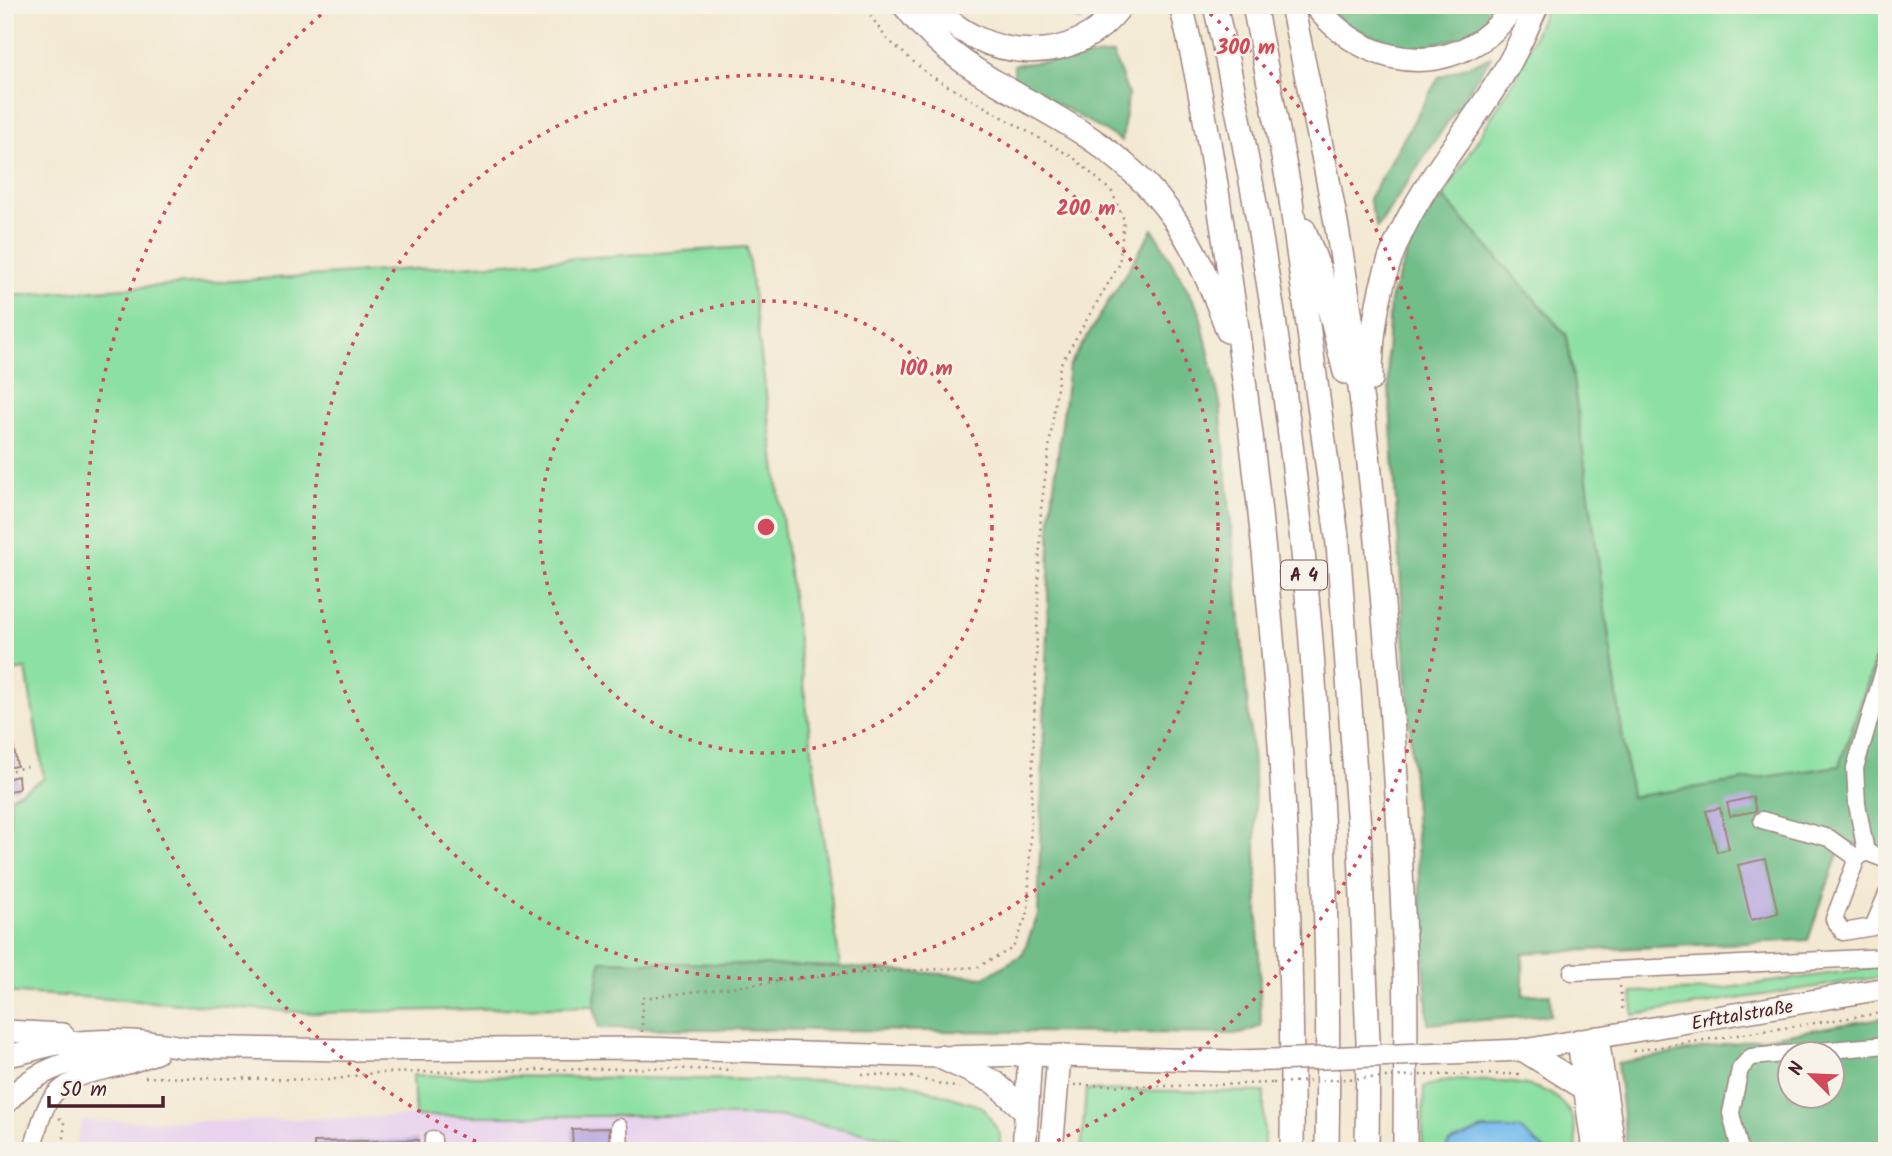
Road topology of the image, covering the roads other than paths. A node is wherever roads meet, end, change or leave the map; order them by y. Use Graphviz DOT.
graph roads {
  1 [pos="904,5"];
  2 [pos="933,5"];
  3 [pos="1121,5"];
  4 [pos="1181,5"];
  5 [pos="1215,5"];
  6 [pos="1254,5"];
  7 [pos="1292,5"];
  8 [pos="1315,5"];
  9 [pos="1515,5"];
  10 [pos="1537,5"];
  11 [pos="1290,193"];
  12 [pos="1244,375"];
  13 [pos="1371,474"];
  14 [pos="1887,660"];
  15 [pos="1762,820"];
  16 [pos="1862,855"];
  17 [pos="1887,860"];
  18 [pos="1887,894"];
  19 [pos="1887,957"];
  20 [pos="1572,972"];
  21 [pos="1887,989"];
  22 [pos="5,1031"];
  23 [pos="1588,1040"];
  24 [pos="103,1041"];
  25 [pos="1887,1045"];
  26 [pos="182,1047"];
  27 [pos="1524,1049"];
  28 [pos="158,1055"];
  29 [pos="1030,1055"];
  30 [pos="5,1056"];
  31 [pos="1059,1056"];
  32 [pos="940,1057"];
  33 [pos="1586,1089"];
  34 [pos="6,1104"];
  35 [pos="1027,1112"];
  36 [pos="619,1127"];
  37 [pos="32,1151"];
  38 [pos="620,1151"];
  39 [pos="1024,1151"];
  40 [pos="1051,1151"];
  41 [pos="1292,1151"];
  42 [pos="1327,1151"];
  43 [pos="1367,1151"];
  44 [pos="1405,1151"];
  45 [pos="1594,1151"];
  46 [pos="1614,1151"];
  47 [pos="1740,1151"];
  1 -- 12 [label="highway"];
  2 -- 3 [label="highway"];
  4 -- 12 [label="highway"];
  5 -- 42 [label="highway, A 4"];
  6 -- 11 [label="highway, A 4"];
  7 -- 13 [label="highway"];
  8 -- 9 [label="highway"];
  10 -- 13 [label="highway"];
  11 -- 13 [label="highway"];
  11 -- 43 [label="highway, A 4"];
  12 -- 41 [label="highway"];
  13 -- 44 [label="highway"];
  14 -- 16 [label="street"];
  15 -- 16 [label="street"];
  16 -- 17 [label="street"];
  16 -- 18 [label="street"];
  19 -- 20 [label="street"];
  21 -- 23 [label="main road, Erfttalstraße"];
  22 -- 24 [label="main road"];
  23 -- 27 [label="main road, Erfttalstraße"];
  23 -- 33 [label="highway"];
  23 -- 46 [label="highway"];
  24 -- 26 [label="main road"];
  24 -- 30 [label="main road"];
  25 -- 47 [label="street"];
  26 -- 28 [label="main road"];
  26 -- 32 [label="main road, Erfttalstraße"];
  27 -- 31 [label="main road, Erfttalstraße, bridge"];
  27 -- 33 [label="highway"];
  28 -- 34 [label="main road"];
  28 -- 37 [label="street"];
  29 -- 31 [label="main road, Erfttalstraße"];
  29 -- 32 [label="main road, Erfttalstraße"];
  29 -- 35 [label="highway"];
  31 -- 40 [label="highway"];
  32 -- 35 [label="highway"];
  33 -- 45 [label="highway"];
  35 -- 39 [label="highway"];
  36 -- 38 [label="street"];
}
